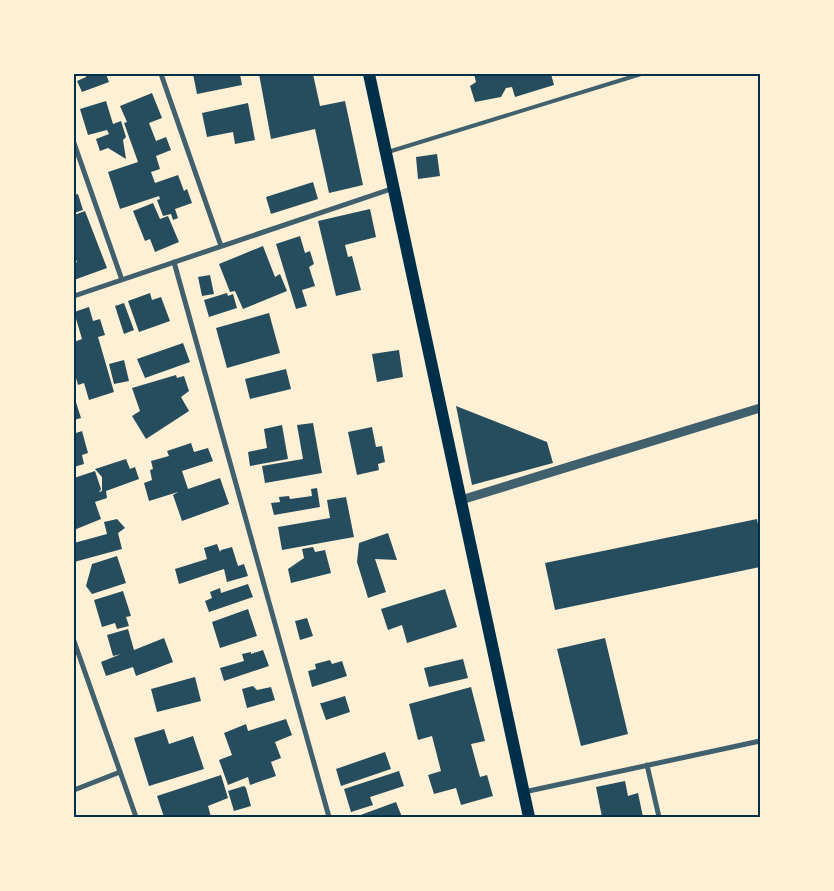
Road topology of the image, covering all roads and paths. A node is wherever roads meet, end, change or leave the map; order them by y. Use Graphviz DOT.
graph roads {
  1 [pos="161,74"];
  2 [pos="369,74"];
  3 [pos="641,74"];
  4 [pos="74,143"];
  5 [pos="386,152"];
  6 [pos="394,188"];
  7 [pos="221,246"];
  8 [pos="174,262"];
  9 [pos="122,280"];
  10 [pos="74,296"];
  11 [pos="760,408"];
  12 [pos="461,500"];
  13 [pos="74,641"];
  14 [pos="760,741"];
  15 [pos="648,765"];
  16 [pos="120,772"];
  17 [pos="74,790"];
  18 [pos="523,792"];
  19 [pos="136,817"];
  20 [pos="329,817"];
  21 [pos="529,817"];
  22 [pos="659,817"];
  1 -- 7 [label="street"];
  2 -- 5 [label="main road"];
  3 -- 5 [label="lane"];
  4 -- 9 [label="street"];
  5 -- 6 [label="main road"];
  6 -- 7 [label="street"];
  6 -- 12 [label="main road"];
  7 -- 8 [label="street"];
  8 -- 9 [label="street"];
  8 -- 20 [label="street"];
  9 -- 10 [label="street"];
  11 -- 12 [label="street"];
  12 -- 18 [label="main road"];
  13 -- 16 [label="street"];
  14 -- 15 [label="street"];
  15 -- 18 [label="street"];
  15 -- 22 [label="street"];
  16 -- 17 [label="street"];
  16 -- 19 [label="street"];
  18 -- 21 [label="main road"];
}
